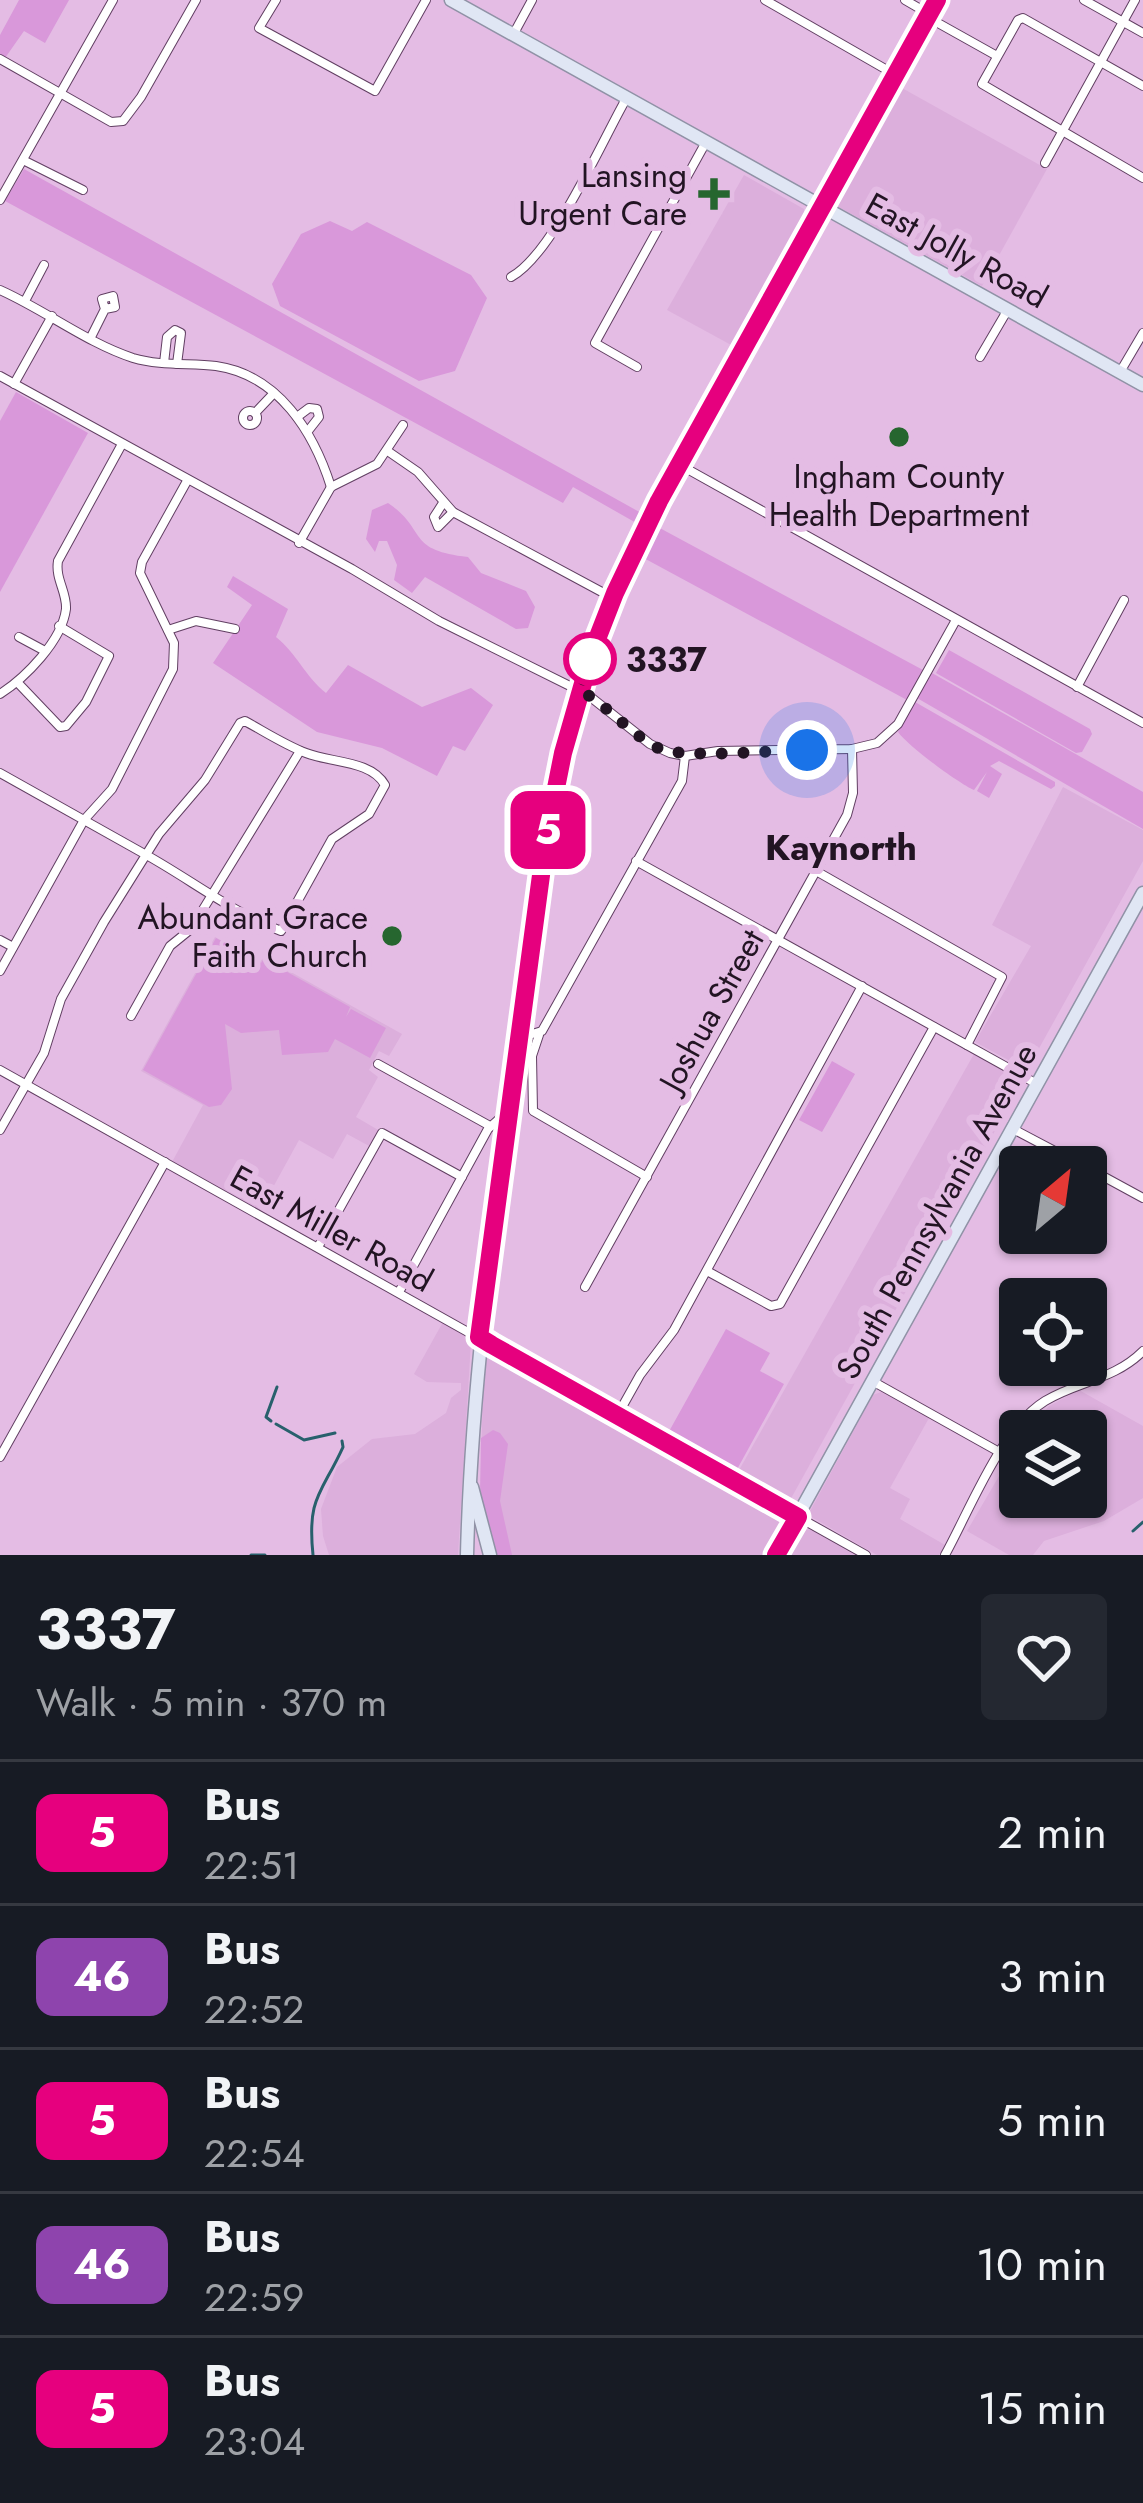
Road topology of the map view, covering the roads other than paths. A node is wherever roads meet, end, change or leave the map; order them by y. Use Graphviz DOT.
graph roads {
  1 [pos="113,0"];
  2 [pos="196,0"];
  3 [pos="276,0"];
  4 [pos="426,0"];
  5 [pos="451,0"];
  6 [pos="532,0"];
  7 [pos="764,0"];
  8 [pos="904,0"];
  9 [pos="937,0"];
  10 [pos="1084,0"];
  11 [pos="1136,0"];
  12 [pos="928,15"];
  13 [pos="1123,22"];
  14 [pos="1143,33"];
  15 [pos="513,35"];
  16 [pos="997,56"];
  17 [pos="0,59"];
  18 [pos="1101,62"];
  19 [pos="894,74"];
  20 [pos="1143,86"];
  21 [pos="61,94"];
  22 [pos="626,98"];
  23 [pos="1062,133"];
  24 [pos="706,142"];
  25 [pos="23,160"];
  26 [pos="1045,163"];
  27 [pos="1143,178"];
  28 [pos="83,190"];
  29 [pos="0,200"];
  30 [pos="821,205"];
  31 [pos="44,265"];
  32 [pos="511,277"];
  33 [pos="0,290"];
  34 [pos="25,301"];
  35 [pos="105,309"];
  36 [pos="1008,310"];
  37 [pos="52,316"];
  38 [pos="1143,333"];
  39 [pos="91,337"];
  40 [pos="980,356"];
  41 [pos="164,363"];
  42 [pos="177,364"];
  43 [pos="637,367"];
  44 [pos="1120,372"];
  45 [pos="0,376"];
  46 [pos="14,384"];
  47 [pos="1143,385"];
  48 [pos="274,393"];
  49 [pos="255,412"];
  50 [pos="297,417"];
  51 [pos="404,425"];
  52 [pos="308,431"];
  53 [pos="122,444"];
  54 [pos="389,452"];
  55 [pos="679,464"];
  56 [pos="187,481"];
  57 [pos="332,488"];
  58 [pos="443,503"];
  59 [pos="453,512"];
  60 [pos="299,543"];
  61 [pos="613,598"];
  62 [pos="1124,600"];
  63 [pos="956,620"];
  64 [pos="59,626"];
  65 [pos="236,628"];
  66 [pos="168,630"];
  67 [pos="19,637"];
  68 [pos="45,651"];
  69 [pos="18,683"];
  70 [pos="1077,687"];
  71 [pos="580,690"];
  72 [pos="0,694"];
  73 [pos="1142,721"];
  74 [pos="852,749"];
  75 [pos="300,751"];
  76 [pos="686,756"];
  77 [pos="0,773"];
  78 [pos="84,820"];
  79 [pos="147,855"];
  80 [pos="636,861"];
  81 [pos="815,871"];
  82 [pos="1143,893"];
  83 [pos="209,897"];
  84 [pos="778,939"];
  85 [pos="0,940"];
  86 [pos="13,947"];
  87 [pos="0,971"];
  88 [pos="862,986"];
  89 [pos="131,1016"];
  90 [pos="934,1027"];
  91 [pos="539,1035"];
  92 [pos="519,1038"];
  93 [pos="967,1045"];
  94 [pos="378,1064"];
  95 [pos="0,1070"];
  96 [pos="25,1084"];
  97 [pos="1037,1084"];
  98 [pos="509,1110"];
  99 [pos="490,1126"];
  100 [pos="1013,1129"];
  101 [pos="0,1130"];
  102 [pos="1046,1146"];
  103 [pos="165,1162"];
  104 [pos="462,1177"];
  105 [pos="647,1177"];
  106 [pos="1107,1178"];
  107 [pos="1143,1198"];
  108 [pos="318,1247"];
  109 [pos="706,1270"];
  110 [pos="585,1287"];
  111 [pos="399,1292"];
  112 [pos="479,1337"];
  113 [pos="1143,1351"];
  114 [pos="872,1382"];
  115 [pos="1034,1410"];
  116 [pos="617,1416"];
  117 [pos="999,1452"];
  118 [pos="0,1457"];
  119 [pos="999,1457"];
  120 [pos="469,1481"];
  121 [pos="798,1517"];
  122 [pos="467,1522"];
  123 [pos="466,1555"];
  124 [pos="486,1555"];
  125 [pos="776,1555"];
  126 [pos="866,1555"];
  127 [pos="945,1555"];
  1 -- 21 [label="street"];
  2 -- 21 [label="street"];
  3 -- 4 [label="street"];
  5 -- 15 [label="main road, East Jolly Road"];
  6 -- 15 [label="street"];
  7 -- 19 [label="street"];
  8 -- 12 [label="street"];
  9 -- 12 [label="main road"];
  10 -- 13 [label="street"];
  11 -- 13 [label="street"];
  12 -- 16 [label="street"];
  12 -- 19 [label="main road"];
  13 -- 14 [label="street"];
  13 -- 18 [label="street"];
  15 -- 22 [label="main road, East Jolly Road"];
  16 -- 18 [label="street"];
  16 -- 23 [label="street"];
  17 -- 21 [label="street"];
  18 -- 20 [label="street"];
  18 -- 23 [label="street"];
  19 -- 30 [label="main road"];
  21 -- 25 [label="street"];
  22 -- 24 [label="main road, East Jolly Road"];
  22 -- 32 [label="street"];
  23 -- 26 [label="street"];
  23 -- 27 [label="street"];
  24 -- 30 [label="main road, East Jolly Road"];
  24 -- 43 [label="street"];
  25 -- 28 [label="street"];
  25 -- 29 [label="street"];
  30 -- 36 [label="main road, East Jolly Road"];
  30 -- 55 [label="main road"];
  31 -- 34 [label="street"];
  33 -- 34 [label="street"];
  34 -- 37 [label="street"];
  35 -- 39 [label="street"];
  36 -- 40 [label="street"];
  36 -- 44 [label="main road, East Jolly Road"];
  37 -- 39 [label="street"];
  37 -- 46 [label="street"];
  38 -- 44 [label="street"];
  39 -- 41 [label="street"];
  41 -- 42 [label="street"];
  41 -- 42 [label="street"];
  42 -- 48 [label="street"];
  44 -- 47 [label="main road, East Jolly Road"];
  45 -- 46 [label="street"];
  46 -- 53 [label="street"];
  48 -- 49 [label="street"];
  48 -- 50 [label="street"];
  50 -- 52 [label="street"];
  50 -- 52 [label="street"];
  51 -- 54 [label="street"];
  52 -- 57 [label="street"];
  53 -- 56 [label="street"];
  53 -- 64 [label="street"];
  54 -- 57 [label="street"];
  54 -- 58 [label="street"];
  55 -- 61 [label="main road"];
  55 -- 63 [label="street"];
  56 -- 60 [label="street"];
  56 -- 66 [label="street"];
  57 -- 60 [label="street"];
  58 -- 59 [label="street"];
  58 -- 59 [label="street"];
  59 -- 61 [label="street"];
  60 -- 71 [label="street"];
  61 -- 71 [label="main road"];
  62 -- 70 [label="street"];
  63 -- 70 [label="street"];
  63 -- 74 [label="street"];
  64 -- 68 [label="street"];
  64 -- 69 [label="street"];
  65 -- 66 [label="street"];
  66 -- 78 [label="street"];
  67 -- 68 [label="street"];
  68 -- 69 [label="street"];
  69 -- 72 [label="street"];
  70 -- 73 [label="street"];
  71 -- 76 [label="street"];
  71 -- 92 [label="main road"];
  74 -- 76 [label="street"];
  74 -- 81 [label="street, Joshua Street"];
  75 -- 79 [label="street"];
  75 -- 83 [label="street"];
  75 -- 83 [label="street"];
  76 -- 80 [label="street"];
  77 -- 78 [label="street"];
  78 -- 79 [label="street"];
  78 -- 86 [label="street"];
  79 -- 83 [label="street"];
  79 -- 96 [label="street"];
  80 -- 84 [label="street"];
  80 -- 91 [label="street"];
  81 -- 84 [label="street, Joshua Street"];
  81 -- 93 [label="street"];
  82 -- 97 [label="main road, South Pennsylvania Avenue"];
  83 -- 89 [label="street"];
  84 -- 88 [label="street"];
  84 -- 105 [label="street, Joshua Street"];
  85 -- 86 [label="street"];
  86 -- 87 [label="street"];
  88 -- 90 [label="street"];
  88 -- 109 [label="street"];
  90 -- 93 [label="street"];
  90 -- 109 [label="street"];
  91 -- 92 [label="street"];
  91 -- 105 [label="street"];
  92 -- 98 [label="main road"];
  93 -- 97 [label="street"];
  94 -- 99 [label="street"];
  95 -- 96 [label="street, East Miller Road"];
  96 -- 101 [label="street"];
  96 -- 103 [label="street, East Miller Road"];
  97 -- 100 [label="main road, South Pennsylvania Avenue"];
  98 -- 99 [label="street"];
  98 -- 112 [label="main road"];
  99 -- 104 [label="street"];
  100 -- 102 [label="street"];
  100 -- 114 [label="main road, South Pennsylvania Avenue"];
  103 -- 108 [label="street, East Miller Road"];
  103 -- 118 [label="street"];
  104 -- 108 [label="street"];
  104 -- 111 [label="street"];
  105 -- 110 [label="street, Joshua Street"];
  106 -- 107 [label="street"];
  108 -- 111 [label="street, East Miller Road"];
  109 -- 116 [label="street"];
  111 -- 112 [label="street, East Miller Road"];
  112 -- 116 [label="street, East Miller Road"];
  112 -- 120 [label="main road"];
  113 -- 115 [label="street"];
  114 -- 117 [label="street"];
  114 -- 121 [label="main road, South Pennsylvania Avenue"];
  116 -- 121 [label="street, East Miller Road"];
  119 -- 127 [label="street"];
  120 -- 122 [label="main road"];
  120 -- 124 [label="main road"];
  121 -- 125 [label="main road, South Pennsylvania Avenue"];
  121 -- 126 [label="street, East Miller Road"];
  122 -- 123 [label="main road"];
  122 -- 124 [label="main road"];
}
